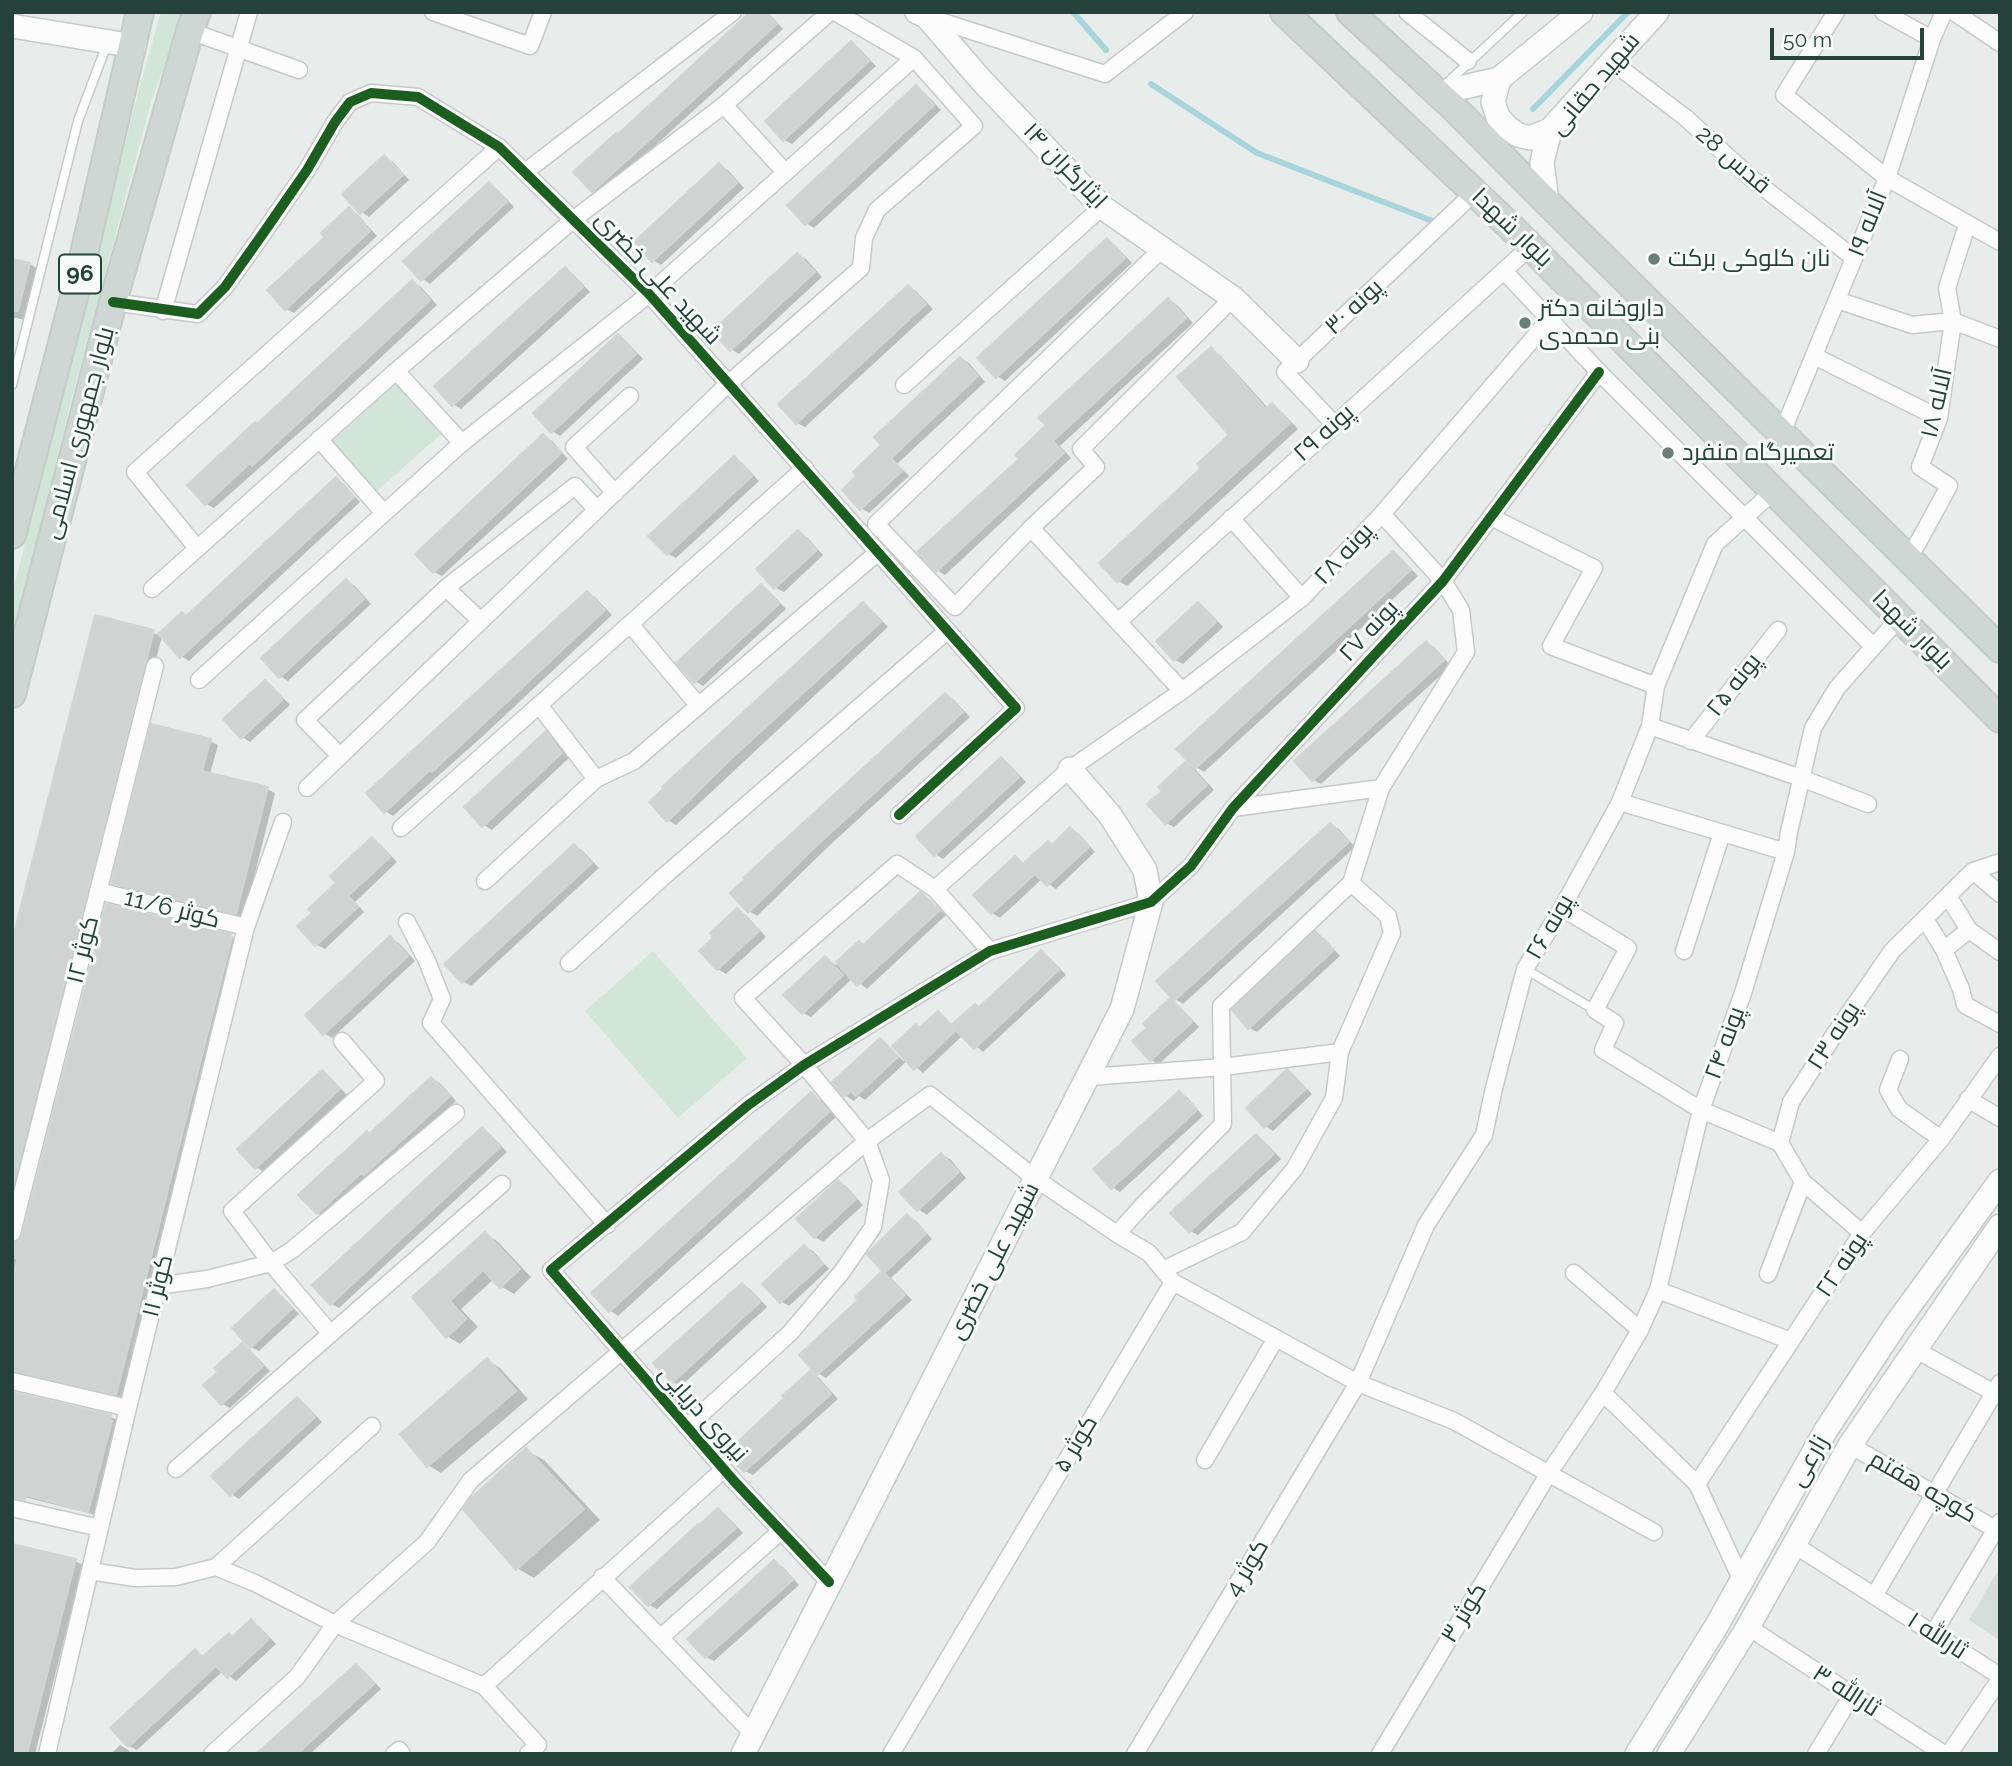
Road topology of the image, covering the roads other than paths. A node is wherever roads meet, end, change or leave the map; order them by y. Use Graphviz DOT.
graph roads {
  1 [pos="140,12"];
  2 [pos="248,12"];
  3 [pos="433,12"];
  4 [pos="543,12"];
  5 [pos="733,12"];
  6 [pos="830,12"];
  7 [pos="835,12"];
  8 [pos="1185,12"];
  9 [pos="1284,12"];
  10 [pos="1350,12"];
  11 [pos="1407,12"];
  12 [pos="1523,12"];
  13 [pos="1657,12"];
  14 [pos="1836,12"];
  15 [pos="1882,12"];
  16 [pos="1944,12"];
  17 [pos="1954,12"];
  18 [pos="922,14"];
  19 [pos="1572,15"];
  20 [pos="193,22"];
  21 [pos="12,26"];
  22 [pos="1932,39"];
  23 [pos="108,41"];
  24 [pos="2000,43"];
  25 [pos="134,46"];
  26 [pos="238,49"];
  27 [pos="914,58"];
  28 [pos="1468,61"];
  29 [pos="1611,61"];
  30 [pos="299,70"];
  31 [pos="1499,79"];
  32 [pos="1438,93"];
  33 [pos="724,105"];
  34 [pos="1550,130"];
  35 [pos="499,147"];
  36 [pos="525,172"];
  37 [pos="785,172"];
  38 [pos="1887,178"];
  39 [pos="1475,192"];
  40 [pos="1546,202"];
  41 [pos="1102,207"];
  42 [pos="574,219"];
  43 [pos="1967,225"];
  44 [pos="2000,242"];
  45 [pos="1531,246"];
  46 [pos="1162,249"];
  47 [pos="1854,258"];
  48 [pos="1504,271"];
  49 [pos="1577,293"];
  50 [pos="649,294"];
  51 [pos="1233,298"];
  52 [pos="1837,300"];
  53 [pos="113,302"];
  54 [pos="163,311"];
  55 [pos="1549,320"];
  56 [pos="1953,321"];
  57 [pos="2000,339"];
  58 [pos="1814,356"];
  59 [pos="1297,361"];
  60 [pos="396,370"];
  61 [pos="1599,372"];
  62 [pos="728,384"];
  63 [pos="904,384"];
  64 [pos="12,386"];
  65 [pos="630,396"];
  66 [pos="1938,418"];
  67 [pos="1334,424"];
  68 [pos="1782,433"];
  69 [pos="319,439"];
  70 [pos="462,443"];
  71 [pos="805,468"];
  72 [pos="1775,490"];
  73 [pos="615,493"];
  74 [pos="597,510"];
  75 [pos="384,513"];
  76 [pos="1381,514"];
  77 [pos="1491,517"];
  78 [pos="1231,518"];
  79 [pos="1744,518"];
  80 [pos="1031,528"];
  81 [pos="12,535"];
  82 [pos="198,548"];
  83 [pos="877,553"];
  84 [pos="1909,559"];
  85 [pos="1443,581"];
  86 [pos="446,588"];
  87 [pos="152,590"];
  88 [pos="1303,598"];
  89 [pos="1900,617"];
  90 [pos="481,621"];
  91 [pos="1118,622"];
  92 [pos="630,624"];
  93 [pos="1778,629"];
  94 [pos="947,631"];
  95 [pos="1873,646"];
  96 [pos="2000,649"];
  97 [pos="155,666"];
  98 [pos="199,680"];
  99 [pos="1656,686"];
  100 [pos="1182,691"];
  101 [pos="12,694"];
  102 [pos="539,705"];
  103 [pos="698,705"];
  104 [pos="2000,719"];
  105 [pos="1650,726"];
  106 [pos="1691,741"];
  107 [pos="340,756"];
  108 [pos="1070,769"];
  109 [pos="1801,778"];
  110 [pos="596,779"];
  111 [pos="307,788"];
  112 [pos="1381,788"];
  113 [pos="1620,802"];
  114 [pos="1868,804"];
  115 [pos="1233,808"];
  116 [pos="900,815"];
  117 [pos="283,822"];
  118 [pos="401,828"];
  119 [pos="1722,833"];
  120 [pos="1786,852"];
  121 [pos="2000,862"];
  122 [pos="1973,871"];
  123 [pos="485,881"];
  124 [pos="1350,883"];
  125 [pos="935,889"];
  126 [pos="98,891"];
  127 [pos="2000,894"];
  128 [pos="1948,896"];
  129 [pos="1151,902"];
  130 [pos="1562,908"];
  131 [pos="1925,919"];
  132 [pos="407,922"];
  133 [pos="246,927"];
  134 [pos="1969,930"];
  135 [pos="1944,950"];
  136 [pos="990,951"];
  137 [pos="1684,951"];
  138 [pos="2000,952"];
  139 [pos="569,963"];
  140 [pos="1525,969"];
  141 [pos="1595,1010"];
  142 [pos="2000,1024"];
  143 [pos="342,1041"];
  144 [pos="1340,1052"];
  145 [pos="2000,1056"];
  146 [pos="1900,1059"];
  147 [pos="804,1065"];
  148 [pos="1223,1068"];
  149 [pos="1089,1076"];
  150 [pos="1968,1099"];
  151 [pos="1700,1110"];
  152 [pos="456,1113"];
  153 [pos="2000,1118"];
  154 [pos="1941,1139"];
  155 [pos="867,1141"];
  156 [pos="1780,1143"];
  157 [pos="1036,1179"];
  158 [pos="2000,1181"];
  159 [pos="1803,1182"];
  160 [pos="502,1184"];
  161 [pos="607,1225"];
  162 [pos="2000,1226"];
  163 [pos="12,1233"];
  164 [pos="1862,1233"];
  165 [pos="1117,1234"];
  166 [pos="271,1263"];
  167 [pos="1574,1273"];
  168 [pos="1768,1273"];
  169 [pos="1168,1276"];
  170 [pos="159,1286"];
  171 [pos="1658,1290"];
  172 [pos="1640,1330"];
  173 [pos="330,1333"];
  174 [pos="1276,1338"];
  175 [pos="1791,1341"];
  176 [pos="1914,1349"];
  177 [pos="620,1351"];
  178 [pos="12,1381"];
  179 [pos="1358,1383"];
  180 [pos="1998,1391"];
  181 [pos="1603,1394"];
  182 [pos="128,1408"];
  183 [pos="372,1426"];
  184 [pos="687,1427"];
  185 [pos="1850,1445"];
  186 [pos="1205,1460"];
  187 [pos="176,1469"];
  188 [pos="724,1469"];
  189 [pos="1549,1473"];
  190 [pos="1697,1484"];
  191 [pos="1935,1492"];
  192 [pos="12,1508"];
  193 [pos="1997,1525"];
  194 [pos="100,1528"];
  195 [pos="781,1531"];
  196 [pos="1654,1532"];
  197 [pos="1796,1546"];
  198 [pos="216,1567"];
  199 [pos="90,1571"];
  200 [pos="602,1577"];
  201 [pos="1742,1581"];
  202 [pos="829,1582"];
  203 [pos="1767,1595"];
  204 [pos="1874,1596"];
  205 [pos="335,1624"];
  206 [pos="1748,1627"];
  207 [pos="1933,1634"];
  208 [pos="661,1637"];
  209 [pos="2000,1678"];
  210 [pos="484,1686"];
  211 [pos="1852,1695"];
  212 [pos="748,1744"];
  213 [pos="47,1754"];
  214 [pos="212,1754"];
  215 [pos="394,1754"];
  216 [pos="402,1754"];
  217 [pos="528,1754"];
  218 [pos="891,1754"];
  219 [pos="1135,1754"];
  220 [pos="1380,1754"];
  221 [pos="1637,1754"];
  222 [pos="1670,1754"];
  223 [pos="1816,1754"];
  224 [pos="1944,1754"];
  225 [pos="1949,1754"];
  1 -- 25 [label="main road, بلوار جمهوری اسلامی / 96"];
  2 -- 26 [label="street"];
  3 -- 4 [label="street"];
  5 -- 36 [label="street"];
  6 -- 33 [label="street"];
  7 -- 27 [label="street"];
  8 -- 18 [label="street"];
  9 -- 39 [label="main road, بلوار شهدا"];
  10 -- 32 [label="main road, بلوار شهدا"];
  11 -- 28 [label="street"];
  12 -- 28 [label="lane"];
  13 -- 29 [label="main road, شهید حقانی"];
  14 -- 38 [label="street"];
  15 -- 22 [label="street"];
  16 -- 22 [label="street, آلاله ۱۹"];
  17 -- 24 [label="street"];
  18 -- 41 [label="main road, ایثارگران ۱۴"];
  19 -- 31 [label="main road"];
  20 -- 26 [label="street"];
  20 -- 53 [label="main road, بلوار جمهوری اسلامی / 96"];
  21 -- 23 [label="main road"];
  22 -- 38 [label="street, آلاله ۱۹"];
  23 -- 25 [label="main road"];
  23 -- 64 [label="lane"];
  25 -- 81 [label="main road, بلوار جمهوری اسلامی / 96"];
  26 -- 30 [label="street"];
  26 -- 54 [label="street"];
  27 -- 37 [label="street"];
  27 -- 62 [label="street"];
  28 -- 32 [label="lane"];
  29 -- 34 [label="main road, شهید حقانی"];
  29 -- 47 [label="street, قدس 28"];
  31 -- 32 [label="main road"];
  31 -- 34 [label="main road"];
  32 -- 40 [label="main road, بلوار شهدا"];
  33 -- 37 [label="street"];
  33 -- 42 [label="street"];
  34 -- 40 [label="main road, شهید حقانی"];
  35 -- 36 [label="street, شهید علی خضری"];
  35 -- 54 [label="street, شهید علی خضری"];
  35 -- 82 [label="street"];
  36 -- 42 [label="street, شهید علی خضری"];
  37 -- 50 [label="street"];
  38 -- 43 [label="street"];
  38 -- 47 [label="street, آلاله ۱۹"];
  39 -- 45 [label="main road, بلوار شهدا"];
  39 -- 59 [label="street, پونه ۳۰"];
  40 -- 68 [label="main road, بلوار شهدا"];
  41 -- 46 [label="main road, ایثارگران ۱۴"];
  41 -- 63 [label="street"];
  42 -- 50 [label="street, شهید علی خضری"];
  42 -- 60 [label="street"];
  43 -- 44 [label="street"];
  43 -- 56 [label="street, آلاله ۱۸"];
  45 -- 48 [label="street, پونه ۲۹"];
  45 -- 49 [label="main road, بلوار شهدا"];
  46 -- 51 [label="main road, ایثارگران ۱۴"];
  46 -- 80 [label="street"];
  47 -- 52 [label="street, آلاله ۱۹"];
  48 -- 55 [label="street"];
  48 -- 67 [label="street, پونه ۲۹"];
  49 -- 55 [label="street, پونه ۲۸"];
  49 -- 72 [label="main road, بلوار شهدا"];
  50 -- 62 [label="street, شهید علی خضری"];
  50 -- 70 [label="street"];
  51 -- 59 [label="main road, ایثارگران ۱۴"];
  51 -- 80 [label="street"];
  52 -- 56 [label="street"];
  52 -- 58 [label="street, آلاله ۱۹"];
  53 -- 54 [label="street, شهید علی خضری"];
  53 -- 101 [label="main road, بلوار جمهوری اسلامی / 96"];
  55 -- 61 [label="street"];
  55 -- 76 [label="street, پونه ۲۸"];
  56 -- 57 [label="street"];
  56 -- 66 [label="street, آلاله ۱۸"];
  58 -- 66 [label="street"];
  58 -- 68 [label="street, آلاله ۱۹"];
  59 -- 67 [label="street"];
  60 -- 69 [label="street"];
  60 -- 70 [label="street"];
  61 -- 77 [label="street, پونه ۲۷"];
  61 -- 79 [label="street"];
  62 -- 71 [label="street, شهید علی خضری"];
  62 -- 73 [label="street"];
  65 -- 73 [label="street"];
  66 -- 84 [label="street, آلاله ۱۸"];
  67 -- 78 [label="street, پونه ۲۹"];
  68 -- 84 [label="main road, بلوار شهدا"];
  69 -- 75 [label="street"];
  69 -- 82 [label="street"];
  70 -- 75 [label="street"];
  71 -- 83 [label="street, شهید علی خضری"];
  71 -- 92 [label="street"];
  72 -- 79 [label="street, پونه ۲۶"];
  72 -- 89 [label="main road, بلوار شهدا"];
  73 -- 74 [label="street"];
  74 -- 86 [label="street"];
  74 -- 90 [label="street"];
  75 -- 98 [label="street"];
  76 -- 85 [label="street"];
  76 -- 88 [label="street, پونه ۲۸"];
  77 -- 85 [label="street, پونه ۲۷"];
  77 -- 99 [label="street"];
  78 -- 88 [label="street"];
  78 -- 91 [label="street, پونه ۲۹"];
  79 -- 95 [label="street"];
  79 -- 99 [label="street, پونه ۲۶"];
  80 -- 91 [label="street"];
  82 -- 87 [label="street"];
  83 -- 94 [label="street, شهید علی خضری"];
  83 -- 103 [label="street"];
  84 -- 96 [label="main road, بلوار شهدا"];
  85 -- 112 [label="street"];
  85 -- 115 [label="street, پونه ۲۷"];
  86 -- 90 [label="street"];
  86 -- 107 [label="street"];
  88 -- 100 [label="street, پونه ۲۸"];
  89 -- 95 [label="street, پونه ۲۴"];
  89 -- 104 [label="main road, بلوار شهدا"];
  90 -- 107 [label="street"];
  91 -- 100 [label="street"];
  92 -- 102 [label="street"];
  92 -- 103 [label="street"];
  93 -- 106 [label="street, پونه ۲۵"];
  94 -- 116 [label="street, شهید علی خضری"];
  94 -- 139 [label="street"];
  95 -- 109 [label="street, پونه ۲۴"];
  97 -- 126 [label="street, کوثر ۱۲"];
  99 -- 105 [label="street, پونه ۲۶"];
  100 -- 108 [label="street, پونه ۲۸"];
  102 -- 110 [label="street"];
  102 -- 118 [label="street"];
  103 -- 110 [label="street"];
  105 -- 106 [label="street"];
  105 -- 113 [label="street, پونه ۲۶"];
  106 -- 109 [label="street"];
  107 -- 111 [label="street"];
  108 -- 125 [label="street, پونه ۲۸"];
  108 -- 129 [label="main road, شهید علی خضری"];
  109 -- 114 [label="street"];
  109 -- 120 [label="street, پونه ۲۴"];
  110 -- 123 [label="street"];
  112 -- 115 [label="street"];
  112 -- 124 [label="street"];
  113 -- 119 [label="street"];
  113 -- 130 [label="street, پونه ۲۶"];
  115 -- 129 [label="street, پونه ۲۷"];
  117 -- 133 [label="street, کوثر ۱۱"];
  119 -- 120 [label="street"];
  119 -- 137 [label="street"];
  120 -- 151 [label="street, پونه ۲۴"];
  121 -- 122 [label="street, پونه ۲۳"];
  122 -- 127 [label="street"];
  122 -- 128 [label="street, پونه ۲۳"];
  124 -- 144 [label="street"];
  124 -- 148 [label="street"];
  125 -- 136 [label="street"];
  125 -- 147 [label="street"];
  126 -- 133 [label="street, کوثر 11/6"];
  126 -- 163 [label="street, کوثر ۱۲"];
  128 -- 131 [label="street, پونه ۲۳"];
  128 -- 134 [label="street"];
  129 -- 136 [label="street"];
  129 -- 149 [label="main road, شهید علی خضری"];
  130 -- 140 [label="street, پونه ۲۶"];
  130 -- 141 [label="street"];
  131 -- 135 [label="street"];
  131 -- 156 [label="street, پونه ۲۳"];
  132 -- 161 [label="street"];
  133 -- 170 [label="street, کوثر ۱۱"];
  134 -- 135 [label="street"];
  134 -- 138 [label="street"];
  135 -- 142 [label="street"];
  136 -- 147 [label="street"];
  140 -- 141 [label="lane"];
  140 -- 179 [label="street, پونه ۲۶"];
  141 -- 151 [label="street"];
  143 -- 166 [label="street"];
  144 -- 148 [label="street"];
  144 -- 169 [label="street"];
  145 -- 150 [label="street, پونه ۲۲"];
  146 -- 154 [label="street"];
  147 -- 155 [label="street"];
  147 -- 161 [label="street"];
  148 -- 149 [label="street"];
  148 -- 165 [label="street"];
  149 -- 157 [label="main road, شهید علی خضری"];
  150 -- 153 [label="street"];
  150 -- 154 [label="street, پونه ۲۲"];
  151 -- 156 [label="street"];
  151 -- 171 [label="street, پونه ۲۴"];
  152 -- 166 [label="street"];
  154 -- 164 [label="street, پونه ۲۲"];
  155 -- 157 [label="street"];
  155 -- 177 [label="street"];
  155 -- 184 [label="street"];
  156 -- 159 [label="street"];
  157 -- 165 [label="street"];
  157 -- 202 [label="main road, شهید علی خضری"];
  158 -- 201 [label="main road, زارعی"];
  159 -- 164 [label="street"];
  159 -- 168 [label="street"];
  160 -- 173 [label="street"];
  161 -- 177 [label="street, نیروی دریایی"];
  162 -- 176 [label="main road, زارعی"];
  164 -- 175 [label="street, پونه ۲۲"];
  165 -- 169 [label="street"];
  166 -- 170 [label="street"];
  166 -- 173 [label="street"];
  167 -- 172 [label="street"];
  169 -- 174 [label="street"];
  169 -- 218 [label="street, کوثر ۵"];
  170 -- 182 [label="street, کوثر ۱۱"];
  171 -- 172 [label="street, پونه ۲۴"];
  171 -- 175 [label="street"];
  172 -- 181 [label="street, پونه ۲۴"];
  173 -- 187 [label="street"];
  174 -- 179 [label="street"];
  174 -- 186 [label="street"];
  175 -- 190 [label="street, پونه ۲۲"];
  176 -- 180 [label="street"];
  176 -- 185 [label="main road, زارعی"];
  177 -- 184 [label="street, نیروی دریایی"];
  177 -- 205 [label="street"];
  178 -- 182 [label="street"];
  179 -- 189 [label="street"];
  179 -- 219 [label="street, کوثر 4"];
  180 -- 191 [label="street"];
  181 -- 189 [label="street, پونه ۲۴"];
  181 -- 190 [label="street"];
  182 -- 194 [label="street, کوثر ۱۱"];
  183 -- 198 [label="street"];
  184 -- 188 [label="street, نیروی دریایی"];
  185 -- 191 [label="street, کوچه هفتم"];
  185 -- 197 [label="main road, زارعی"];
  188 -- 195 [label="street, نیروی دریایی"];
  188 -- 200 [label="street"];
  189 -- 196 [label="street"];
  189 -- 220 [label="street, کوثر ۳"];
  190 -- 201 [label="street"];
  191 -- 193 [label="street, کوچه هفتم"];
  191 -- 204 [label="street"];
  192 -- 194 [label="street"];
  193 -- 207 [label="street"];
  194 -- 199 [label="street, کوثر ۱۱"];
  195 -- 202 [label="street, نیروی دریایی"];
  195 -- 208 [label="street"];
  197 -- 203 [label="main road, زارعی"];
  197 -- 204 [label="street, ثارالله ۱"];
  198 -- 199 [label="street"];
  198 -- 205 [label="street"];
  199 -- 213 [label="street, کوثر ۱۱"];
  200 -- 208 [label="street"];
  200 -- 210 [label="street"];
  201 -- 203 [label="main road"];
  201 -- 221 [label="main road, زارعی"];
  202 -- 212 [label="main road, شهید علی خضری"];
  203 -- 206 [label="main road, زارعی"];
  204 -- 207 [label="street, ثارالله ۱"];
  205 -- 210 [label="street"];
  205 -- 214 [label="street"];
  206 -- 211 [label="street, ثارالله ۳"];
  206 -- 222 [label="main road, زارعی"];
  207 -- 209 [label="street, ثارالله ۱"];
  208 -- 212 [label="street"];
  209 -- 225 [label="street"];
  210 -- 217 [label="street"];
  211 -- 223 [label="street"];
  211 -- 224 [label="street, ثارالله ۳"];
  215 -- 216 [label="street"];
}
